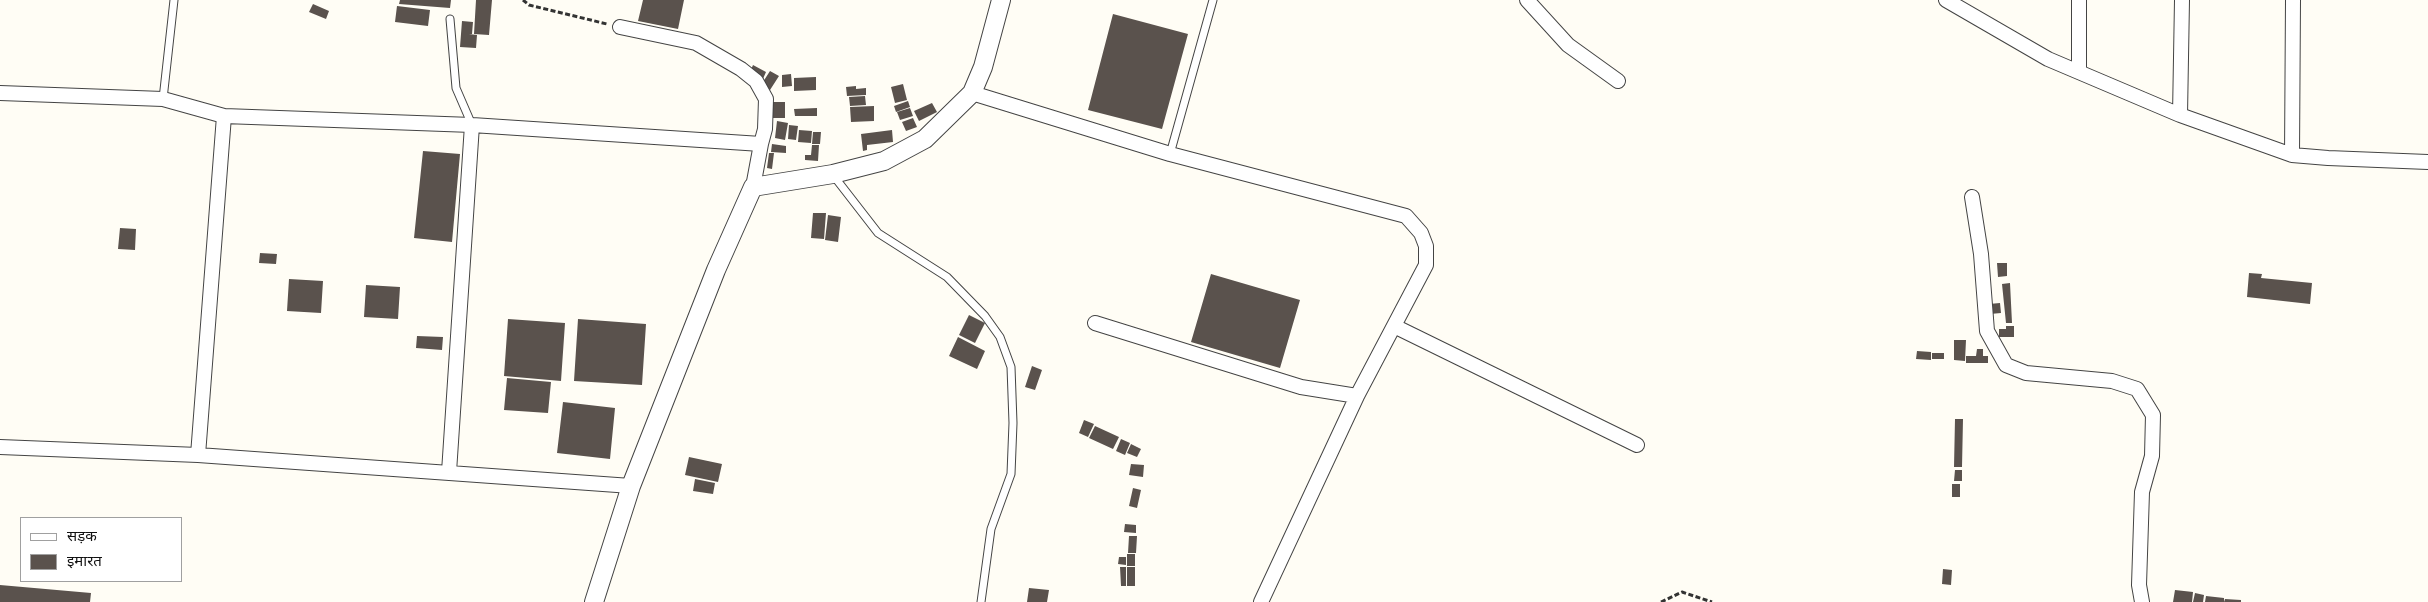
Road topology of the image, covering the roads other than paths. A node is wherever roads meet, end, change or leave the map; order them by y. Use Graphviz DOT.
graph roads {
  1 [pos="174,0"];
  2 [pos="1001,0"];
  3 [pos="1213,0"];
  4 [pos="1527,0"];
  5 [pos="2079,0"];
  6 [pos="2182,0"];
  7 [pos="2293,0"];
  8 [pos="1954,2"];
  9 [pos="450,19"];
  10 [pos="620,27"];
  11 [pos="2079,70"];
  12 [pos="1618,81"];
  13 [pos="0,93"];
  14 [pos="972,93"];
  15 [pos="163,99"];
  16 [pos="2180,115"];
  17 [pos="224,116"];
  18 [pos="472,126"];
  19 [pos="760,144"];
  20 [pos="1170,154"];
  21 [pos="2292,154"];
  22 [pos="2428,162"];
  23 [pos="833,174"];
  24 [pos="753,186"];
  25 [pos="1972,197"];
  26 [pos="1095,323"];
  27 [pos="1394,326"];
  28 [pos="1357,396"];
  29 [pos="1637,445"];
  30 [pos="0,447"];
  31 [pos="198,455"];
  32 [pos="449,472"];
  33 [pos="631,486"];
  34 [pos="594,602"];
  35 [pos="981,602"];
  36 [pos="1261,602"];
  37 [pos="2142,602"];
  1 -- 15 [label="lane"];
  2 -- 14 [label="street"];
  3 -- 20 [label="lane"];
  4 -- 12 [label="street"];
  5 -- 11 [label="street"];
  6 -- 16 [label="street"];
  7 -- 21 [label="street"];
  8 -- 11 [label="street"];
  9 -- 18 [label="lane"];
  10 -- 19 [label="street"];
  11 -- 16 [label="street"];
  13 -- 15 [label="street"];
  14 -- 20 [label="street"];
  14 -- 23 [label="street"];
  15 -- 17 [label="street"];
  16 -- 21 [label="street"];
  17 -- 18 [label="street"];
  17 -- 31 [label="street"];
  18 -- 19 [label="street"];
  18 -- 32 [label="street"];
  19 -- 24 [label="street"];
  20 -- 27 [label="street"];
  21 -- 22 [label="street"];
  23 -- 24 [label="street"];
  23 -- 35 [label="lane"];
  24 -- 33 [label="street"];
  25 -- 37 [label="street"];
  26 -- 28 [label="street"];
  27 -- 28 [label="street"];
  27 -- 29 [label="street"];
  28 -- 36 [label="street"];
  30 -- 31 [label="street"];
  31 -- 32 [label="street"];
  32 -- 33 [label="street"];
  33 -- 34 [label="street"];
}
